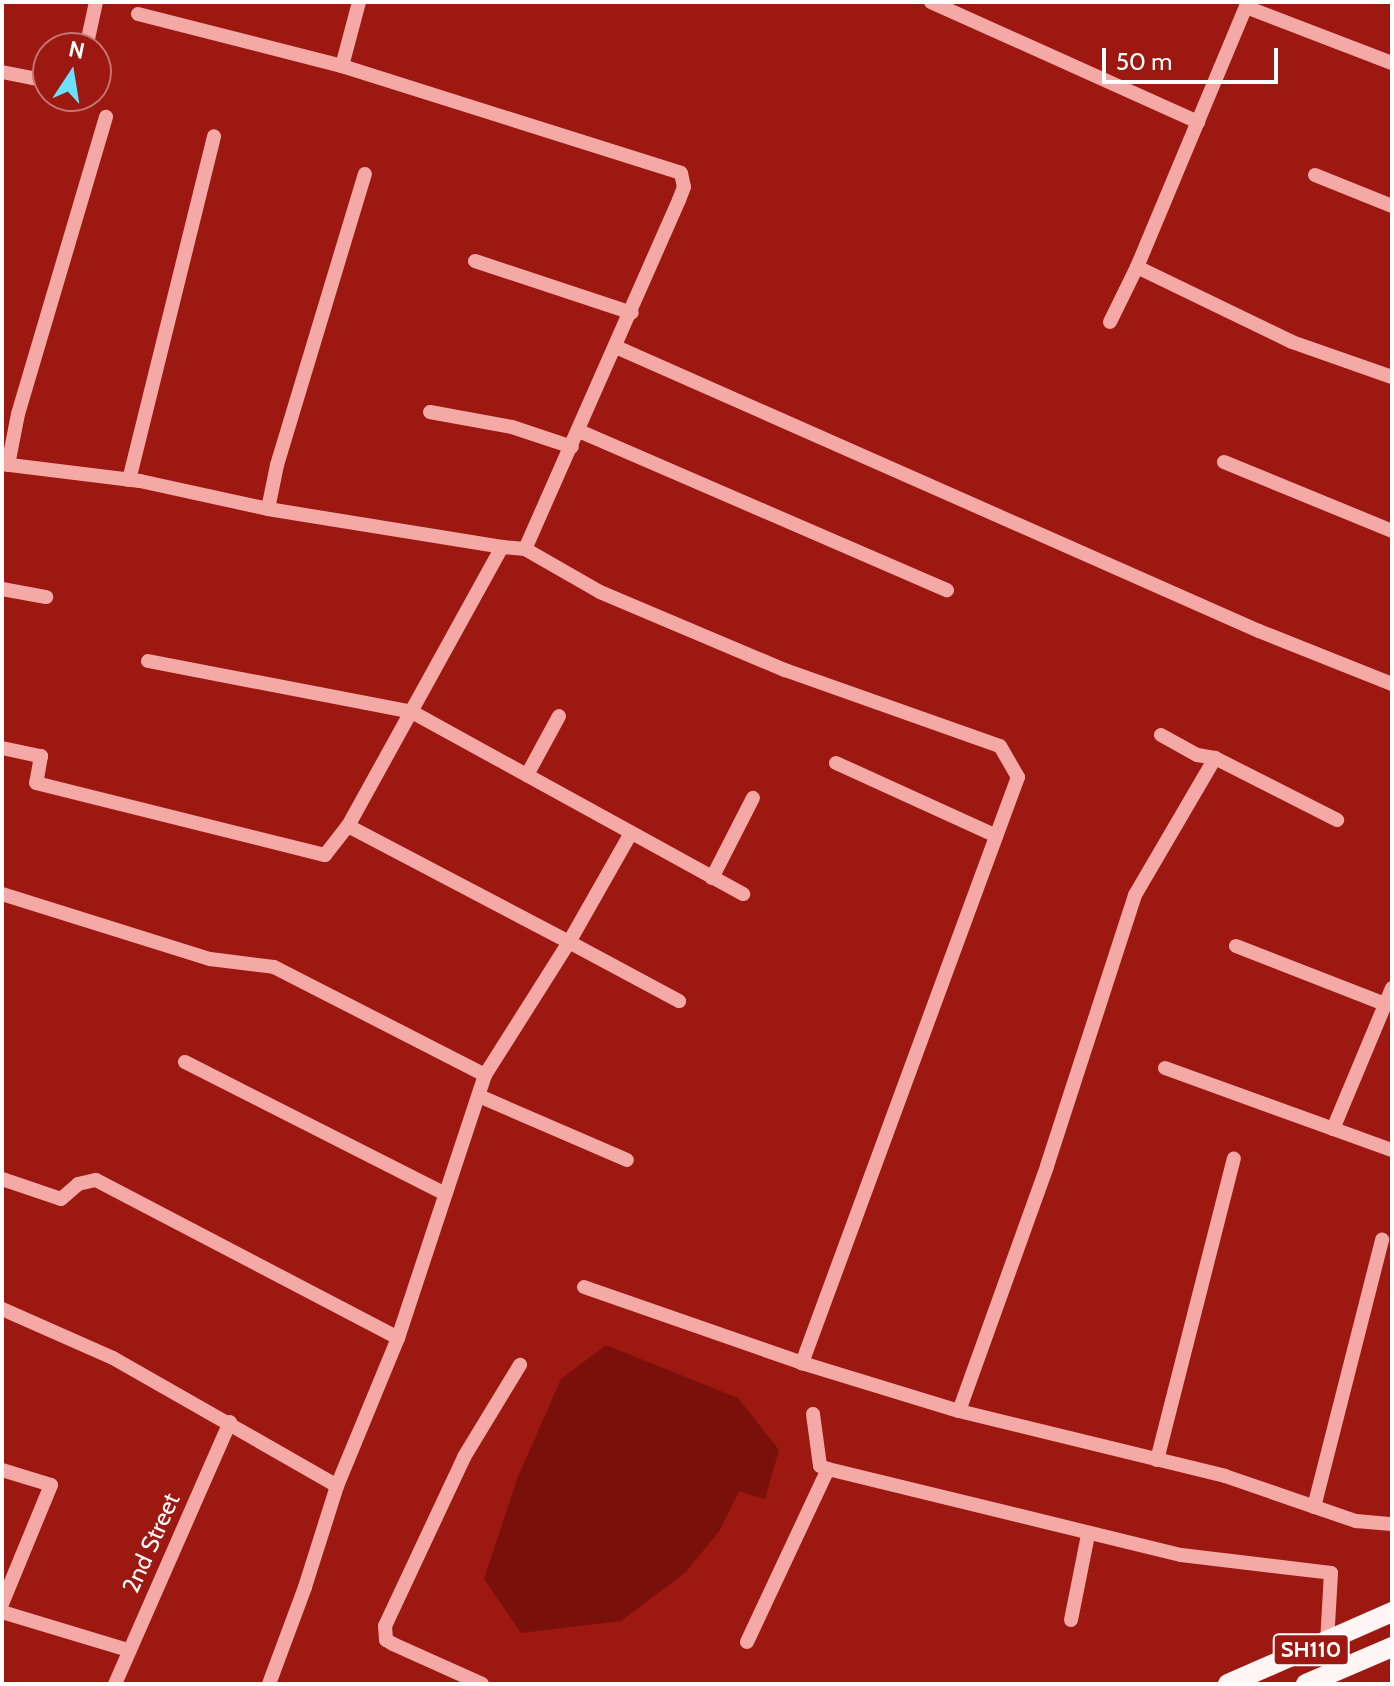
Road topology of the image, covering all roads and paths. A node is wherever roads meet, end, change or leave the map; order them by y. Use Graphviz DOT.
graph roads {
  1 [pos="96,2"];
  2 [pos="359,2"];
  3 [pos="931,2"];
  4 [pos="1247,4"];
  5 [pos="138,14"];
  6 [pos="89,32"];
  7 [pos="1392,63"];
  8 [pos="342,66"];
  9 [pos="2,72"];
  10 [pos="32,78"];
  11 [pos="106,117"];
  12 [pos="1198,122"];
  13 [pos="214,136"];
  14 [pos="365,174"];
  15 [pos="1315,175"];
  16 [pos="1392,206"];
  17 [pos="475,261"];
  18 [pos="1137,267"];
  19 [pos="632,313"];
  20 [pos="1110,322"];
  21 [pos="616,347"];
  22 [pos="1392,377"];
  23 [pos="430,412"];
  24 [pos="579,431"];
  25 [pos="572,447"];
  26 [pos="1224,462"];
  27 [pos="5,464"];
  28 [pos="129,480"];
  29 [pos="268,509"];
  30 [pos="1392,531"];
  31 [pos="502,547"];
  32 [pos="525,549"];
  33 [pos="2,589"];
  34 [pos="947,590"];
  35 [pos="46,597"];
  36 [pos="148,661"];
  37 [pos="1392,684"];
  38 [pos="412,712"];
  39 [pos="559,716"];
  40 [pos="1161,735"];
  41 [pos="2,748"];
  42 [pos="1215,758"];
  43 [pos="836,763"];
  44 [pos="527,775"];
  45 [pos="753,798"];
  46 [pos="1337,820"];
  47 [pos="348,826"];
  48 [pos="631,833"];
  49 [pos="996,836"];
  50 [pos="712,878"];
  51 [pos="2,894"];
  52 [pos="743,894"];
  53 [pos="569,942"];
  54 [pos="1236,946"];
  55 [pos="1392,988"];
  56 [pos="679,1001"];
  57 [pos="1385,1004"];
  58 [pos="185,1062"];
  59 [pos="1165,1068"];
  60 [pos="485,1075"];
  61 [pos="479,1096"];
  62 [pos="1333,1129"];
  63 [pos="1392,1150"];
  64 [pos="1234,1159"];
  65 [pos="627,1160"];
  66 [pos="2,1179"];
  67 [pos="445,1194"];
  68 [pos="1382,1240"];
  69 [pos="584,1287"];
  70 [pos="2,1309"];
  71 [pos="398,1338"];
  72 [pos="802,1363"];
  73 [pos="520,1365"];
  74 [pos="959,1411"];
  75 [pos="813,1414"];
  76 [pos="230,1422"];
  77 [pos="1157,1460"];
  78 [pos="828,1469"];
  79 [pos="2,1470"];
  80 [pos="337,1486"];
  81 [pos="1314,1507"];
  82 [pos="1392,1524"];
  83 [pos="1088,1535"];
  84 [pos="2,1604"];
  85 [pos="2,1612"];
  86 [pos="1392,1612"];
  87 [pos="1071,1620"];
  88 [pos="747,1642"];
  89 [pos="1327,1643"];
  90 [pos="1392,1647"];
  91 [pos="128,1650"];
  92 [pos="460,1679"];
  93 [pos="115,1684"];
  94 [pos="269,1684"];
  95 [pos="482,1684"];
  96 [pos="1228,1684"];
  97 [pos="1306,1684"];
  1 -- 6 [label="street"];
  2 -- 8 [label="street"];
  3 -- 12 [label="street"];
  4 -- 7 [label="street"];
  4 -- 12 [label="street"];
  5 -- 8 [label="street"];
  8 -- 19 [label="street"];
  9 -- 10 [label="street"];
  11 -- 27 [label="street"];
  12 -- 18 [label="street"];
  13 -- 28 [label="street"];
  14 -- 29 [label="street"];
  15 -- 16 [label="street"];
  17 -- 19 [label="street"];
  18 -- 20 [label="street"];
  18 -- 22 [label="street"];
  19 -- 21 [label="street"];
  21 -- 24 [label="street"];
  21 -- 37 [label="street"];
  23 -- 25 [label="street"];
  24 -- 25 [label="street"];
  24 -- 34 [label="street"];
  25 -- 32 [label="street"];
  26 -- 30 [label="street"];
  27 -- 28 [label="street"];
  28 -- 29 [label="street"];
  29 -- 31 [label="street"];
  31 -- 32 [label="street"];
  31 -- 38 [label="street"];
  32 -- 49 [label="street"];
  33 -- 35 [label="street"];
  36 -- 38 [label="street"];
  38 -- 44 [label="street"];
  38 -- 47 [label="street"];
  39 -- 44 [label="street"];
  40 -- 42 [label="street"];
  41 -- 47 [label="street"];
  42 -- 46 [label="street"];
  42 -- 74 [label="street"];
  43 -- 49 [label="street"];
  44 -- 48 [label="street"];
  45 -- 50 [label="street"];
  47 -- 53 [label="street"];
  48 -- 50 [label="street"];
  48 -- 53 [label="street"];
  49 -- 72 [label="street"];
  50 -- 52 [label="street"];
  51 -- 60 [label="street"];
  53 -- 56 [label="street"];
  53 -- 60 [label="street"];
  54 -- 57 [label="street"];
  55 -- 57 [label="street"];
  57 -- 62 [label="street"];
  58 -- 67 [label="street"];
  59 -- 62 [label="street"];
  60 -- 61 [label="street"];
  61 -- 65 [label="street"];
  61 -- 67 [label="street"];
  62 -- 63 [label="street"];
  64 -- 77 [label="street"];
  66 -- 71 [label="street"];
  67 -- 71 [label="street"];
  68 -- 81 [label="street"];
  69 -- 72 [label="street"];
  70 -- 76 [label="street"];
  71 -- 80 [label="street"];
  72 -- 74 [label="street"];
  73 -- 92 [label="street"];
  74 -- 77 [label="street"];
  75 -- 78 [label="street"];
  76 -- 80 [label="street"];
  76 -- 91 [label="street, 2nd Street"];
  77 -- 81 [label="street"];
  78 -- 83 [label="street"];
  78 -- 88 [label="street"];
  79 -- 84 [label="street"];
  80 -- 94 [label="street"];
  81 -- 82 [label="street"];
  83 -- 87 [label="street"];
  83 -- 89 [label="street"];
  85 -- 91 [label="street"];
  86 -- 89 [label="main road, SH110"];
  89 -- 96 [label="main road, SH110"];
  90 -- 97 [label="main road, SH110"];
  91 -- 93 [label="street, 2nd Street"];
  92 -- 95 [label="street"];
}
